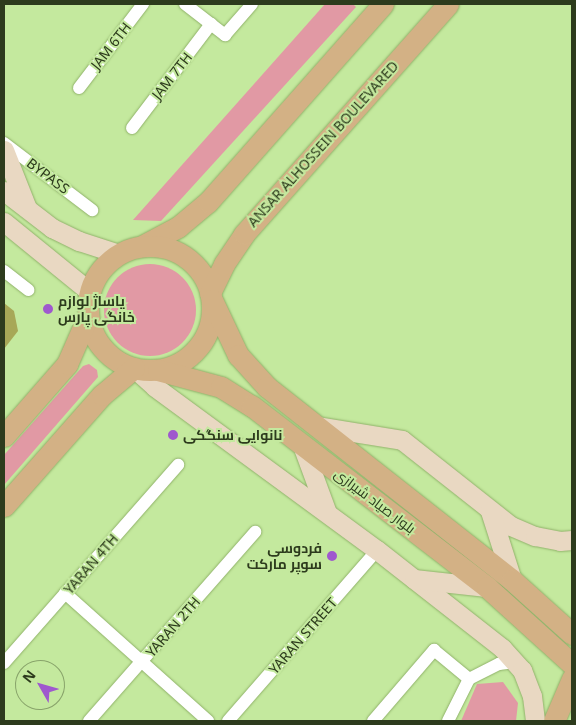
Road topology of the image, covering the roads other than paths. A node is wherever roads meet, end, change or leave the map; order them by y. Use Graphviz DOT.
graph roads {
  1 [pos="143,4"];
  2 [pos="184,4"];
  3 [pos="252,4"];
  4 [pos="383,4"];
  5 [pos="448,4"];
  6 [pos="211,24"];
  7 [pos="79,88"];
  8 [pos="132,128"];
  9 [pos="4,142"];
  10 [pos="4,150"];
  11 [pos="4,191"];
  12 [pos="28,209"];
  13 [pos="92,210"];
  14 [pos="4,222"];
  15 [pos="142,246"];
  16 [pos="119,254"];
  17 [pos="4,271"];
  18 [pos="28,290"];
  19 [pos="90,292"];
  20 [pos="211,296"];
  21 [pos="88,316"];
  22 [pos="134,368"];
  23 [pos="158,370"];
  24 [pos="316,426"];
  25 [pos="4,436"];
  26 [pos="302,444"];
  27 [pos="178,465"];
  28 [pos="4,506"];
  29 [pos="490,511"];
  30 [pos="327,513"];
  31 [pos="255,532"];
  32 [pos="572,540"];
  33 [pos="377,550"];
  34 [pos="414,579"];
  35 [pos="512,580"];
  36 [pos="487,586"];
  37 [pos="65,593"];
  38 [pos="572,634"];
  39 [pos="142,662"];
  40 [pos="515,662"];
  41 [pos="4,663"];
  42 [pos="572,664"];
  43 [pos="572,678"];
  44 [pos="469,679"];
  45 [pos="89,721"];
  46 [pos="208,721"];
  47 [pos="228,721"];
  48 [pos="372,721"];
  49 [pos="448,721"];
  50 [pos="535,721"];
  51 [pos="554,721"];
  1 -- 7 [label="street, JAM 6TH"];
  2 -- 6 [label="street"];
  3 -- 6 [label="street"];
  4 -- 15 [label="main road"];
  5 -- 20 [label="main road, ANSAR ALHOSSEIN BOULEVARED"];
  6 -- 8 [label="street, JAM 7TH"];
  9 -- 13 [label="street, BYPASS"];
  10 -- 12 [label="main road"];
  11 -- 12 [label="main road"];
  12 -- 16 [label="main road"];
  14 -- 19 [label="main road"];
  15 -- 16 [label="main road"];
  15 -- 20 [label="main road"];
  16 -- 19 [label="main road"];
  17 -- 18 [label="street"];
  19 -- 21 [label="main road"];
  20 -- 23 [label="main road"];
  20 -- 24 [label="main road, بلوار صیاد شیرازی"];
  21 -- 22 [label="main road"];
  21 -- 25 [label="main road"];
  22 -- 23 [label="main road"];
  22 -- 28 [label="main road"];
  22 -- 30 [label="main road"];
  23 -- 26 [label="main road, بلوار صیاد شیرازی"];
  24 -- 29 [label="main road"];
  24 -- 35 [label="main road, بلوار صیاد شیرازی"];
  26 -- 30 [label="main road"];
  26 -- 36 [label="main road, بلوار صیاد شیرازی"];
  27 -- 37 [label="street, YARAN 4TH"];
  29 -- 32 [label="main road"];
  29 -- 35 [label="main road"];
  30 -- 33 [label="main road"];
  31 -- 39 [label="street, YARAN 2TH"];
  33 -- 34 [label="main road"];
  33 -- 47 [label="street, YARAN STREET"];
  34 -- 36 [label="main road"];
  34 -- 40 [label="main road"];
  35 -- 38 [label="main road, بلوار صیاد شیرازی"];
  36 -- 42 [label="main road, بلوار صیاد شیرازی"];
  37 -- 39 [label="street"];
  37 -- 41 [label="street, YARAN 4TH"];
  39 -- 45 [label="street, YARAN 2TH"];
  39 -- 46 [label="street"];
  40 -- 44 [label="street"];
  40 -- 50 [label="main road"];
  43 -- 51 [label="main road"];
  44 -- 48 [label="street"];
  44 -- 49 [label="street"];
}
